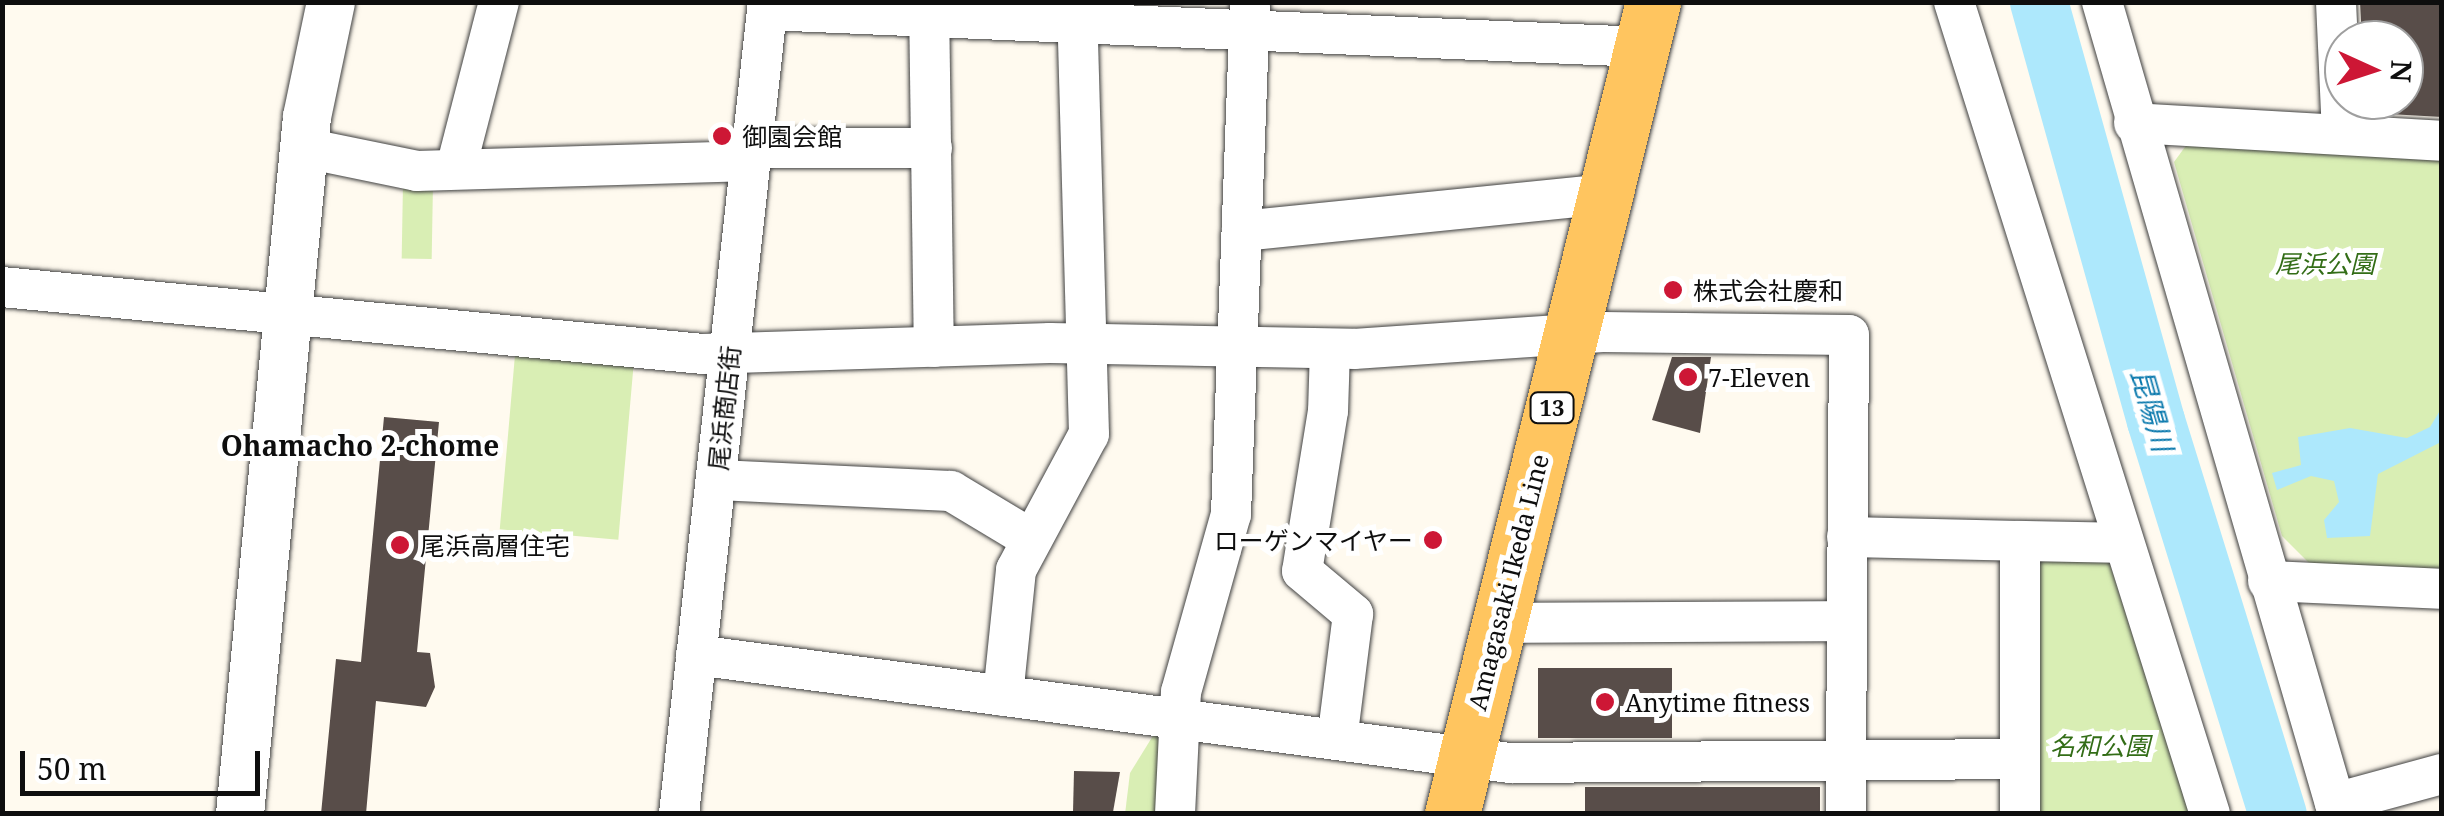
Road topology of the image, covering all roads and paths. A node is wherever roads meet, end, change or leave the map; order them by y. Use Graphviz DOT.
graph roads {
  1 [pos="331,2"];
  2 [pos="500,2"];
  3 [pos="1954,2"];
  4 [pos="2102,2"];
  5 [pos="2336,2"];
  6 [pos="768,6"];
  7 [pos="929,9"];
  8 [pos="1077,12"];
  9 [pos="1250,16"];
  10 [pos="1417,19"];
  11 [pos="1648,24"];
  12 [pos="2134,123"];
  13 [pos="2342,134"];
  14 [pos="2442,141"];
  15 [pos="305,148"];
  16 [pos="932,148"];
  17 [pos="752,154"];
  18 [pos="456,168"];
  19 [pos="1605,194"];
  20 [pos="1242,231"];
  21 [pos="2,287"];
  22 [pos="289,312"];
  23 [pos="1570,336"];
  24 [pos="1084,343"];
  25 [pos="1237,346"];
  26 [pos="934,347"];
  27 [pos="1330,348"];
  28 [pos="730,350"];
  29 [pos="717,480"];
  30 [pos="1847,537"];
  31 [pos="1032,539"];
  32 [pos="2020,540"];
  33 [pos="2122,543"];
  34 [pos="2268,582"];
  35 [pos="2442,590"];
  36 [pos="1847,621"];
  37 [pos="1497,623"];
  38 [pos="696,655"];
  39 [pos="1004,696"];
  40 [pos="1182,720"];
  41 [pos="1336,740"];
  42 [pos="1464,759"];
  43 [pos="2019,759"];
  44 [pos="1846,760"];
  45 [pos="2442,774"];
  46 [pos="2336,808"];
  47 [pos="240,814"];
  48 [pos="679,814"];
  49 [pos="1175,814"];
  50 [pos="1452,814"];
  51 [pos="1846,814"];
  52 [pos="2020,814"];
  53 [pos="2210,814"];
  1 -- 15 [label="street"];
  2 -- 18 [label="street"];
  3 -- 33 [label="street"];
  4 -- 12 [label="street"];
  5 -- 13 [label="street"];
  6 -- 7 [label="street"];
  6 -- 17 [label="street, 尾浜商店街"];
  7 -- 8 [label="street"];
  7 -- 16 [label="street"];
  8 -- 9 [label="street"];
  8 -- 24 [label="street"];
  9 -- 10 [label="street"];
  9 -- 20 [label="street"];
  10 -- 11 [label="street"];
  11 -- 19 [label="main road, Amagasaki Ikeda Line / 13"];
  12 -- 13 [label="street"];
  12 -- 34 [label="street"];
  13 -- 14 [label="street"];
  15 -- 18 [label="street"];
  15 -- 22 [label="street"];
  16 -- 17 [label="street"];
  16 -- 26 [label="street"];
  17 -- 18 [label="street"];
  17 -- 28 [label="street, 尾浜商店街"];
  19 -- 20 [label="street"];
  19 -- 23 [label="main road, Amagasaki Ikeda Line / 13"];
  20 -- 25 [label="street"];
  21 -- 22 [label="street"];
  22 -- 28 [label="street"];
  22 -- 47 [label="street"];
  23 -- 27 [label="street"];
  23 -- 30 [label="street"];
  23 -- 37 [label="main road, Amagasaki Ikeda Line / 13"];
  24 -- 25 [label="street"];
  24 -- 26 [label="street"];
  24 -- 31 [label="street"];
  25 -- 27 [label="street"];
  25 -- 40 [label="street"];
  26 -- 28 [label="street"];
  27 -- 41 [label="street"];
  28 -- 29 [label="street, 尾浜商店街"];
  29 -- 31 [label="street"];
  29 -- 38 [label="street, 尾浜商店街"];
  30 -- 32 [label="street"];
  30 -- 36 [label="street"];
  31 -- 39 [label="street"];
  32 -- 33 [label="street"];
  32 -- 43 [label="street"];
  33 -- 53 [label="street"];
  34 -- 35 [label="street"];
  34 -- 46 [label="street"];
  36 -- 37 [label="street"];
  36 -- 44 [label="street"];
  37 -- 42 [label="main road, Amagasaki Ikeda Line / 13"];
  38 -- 39 [label="street"];
  38 -- 48 [label="street, 尾浜商店街"];
  39 -- 40 [label="street"];
  40 -- 41 [label="street"];
  40 -- 49 [label="street"];
  41 -- 42 [label="street"];
  42 -- 44 [label="street"];
  42 -- 50 [label="main road, Amagasaki Ikeda Line / 13"];
  43 -- 44 [label="street"];
  43 -- 52 [label="street"];
  44 -- 51 [label="street"];
  45 -- 46 [label="street"];
}
